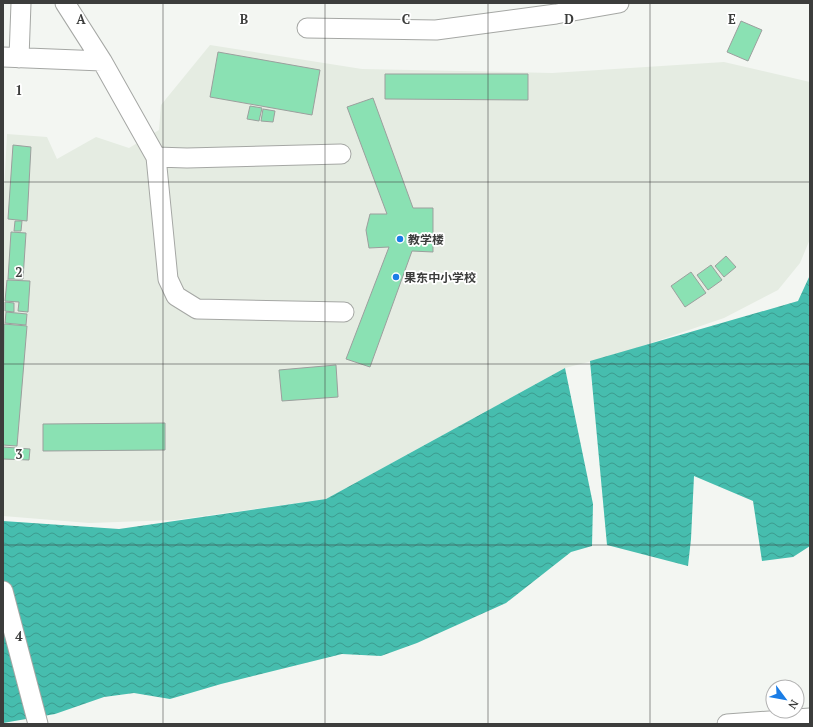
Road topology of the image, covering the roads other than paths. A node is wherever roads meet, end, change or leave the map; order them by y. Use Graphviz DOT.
graph roads {
  1 [pos="21,3"];
  2 [pos="66,3"];
  3 [pos="620,3"];
  4 [pos="307,28"];
  5 [pos="11,57"];
  6 [pos="102,61"];
  7 [pos="341,154"];
  8 [pos="156,157"];
  9 [pos="344,312"];
  10 [pos="3,591"];
  11 [pos="810,718"];
  12 [pos="38,724"];
  13 [pos="727,724"];
  1 -- 5 [label="street"];
  2 -- 6 [label="street"];
  3 -- 4 [label="street"];
  5 -- 6 [label="street"];
  6 -- 8 [label="street"];
  7 -- 8 [label="street"];
  8 -- 9 [label="street"];
  10 -- 12 [label="street"];
  11 -- 13 [label="street"];
}
